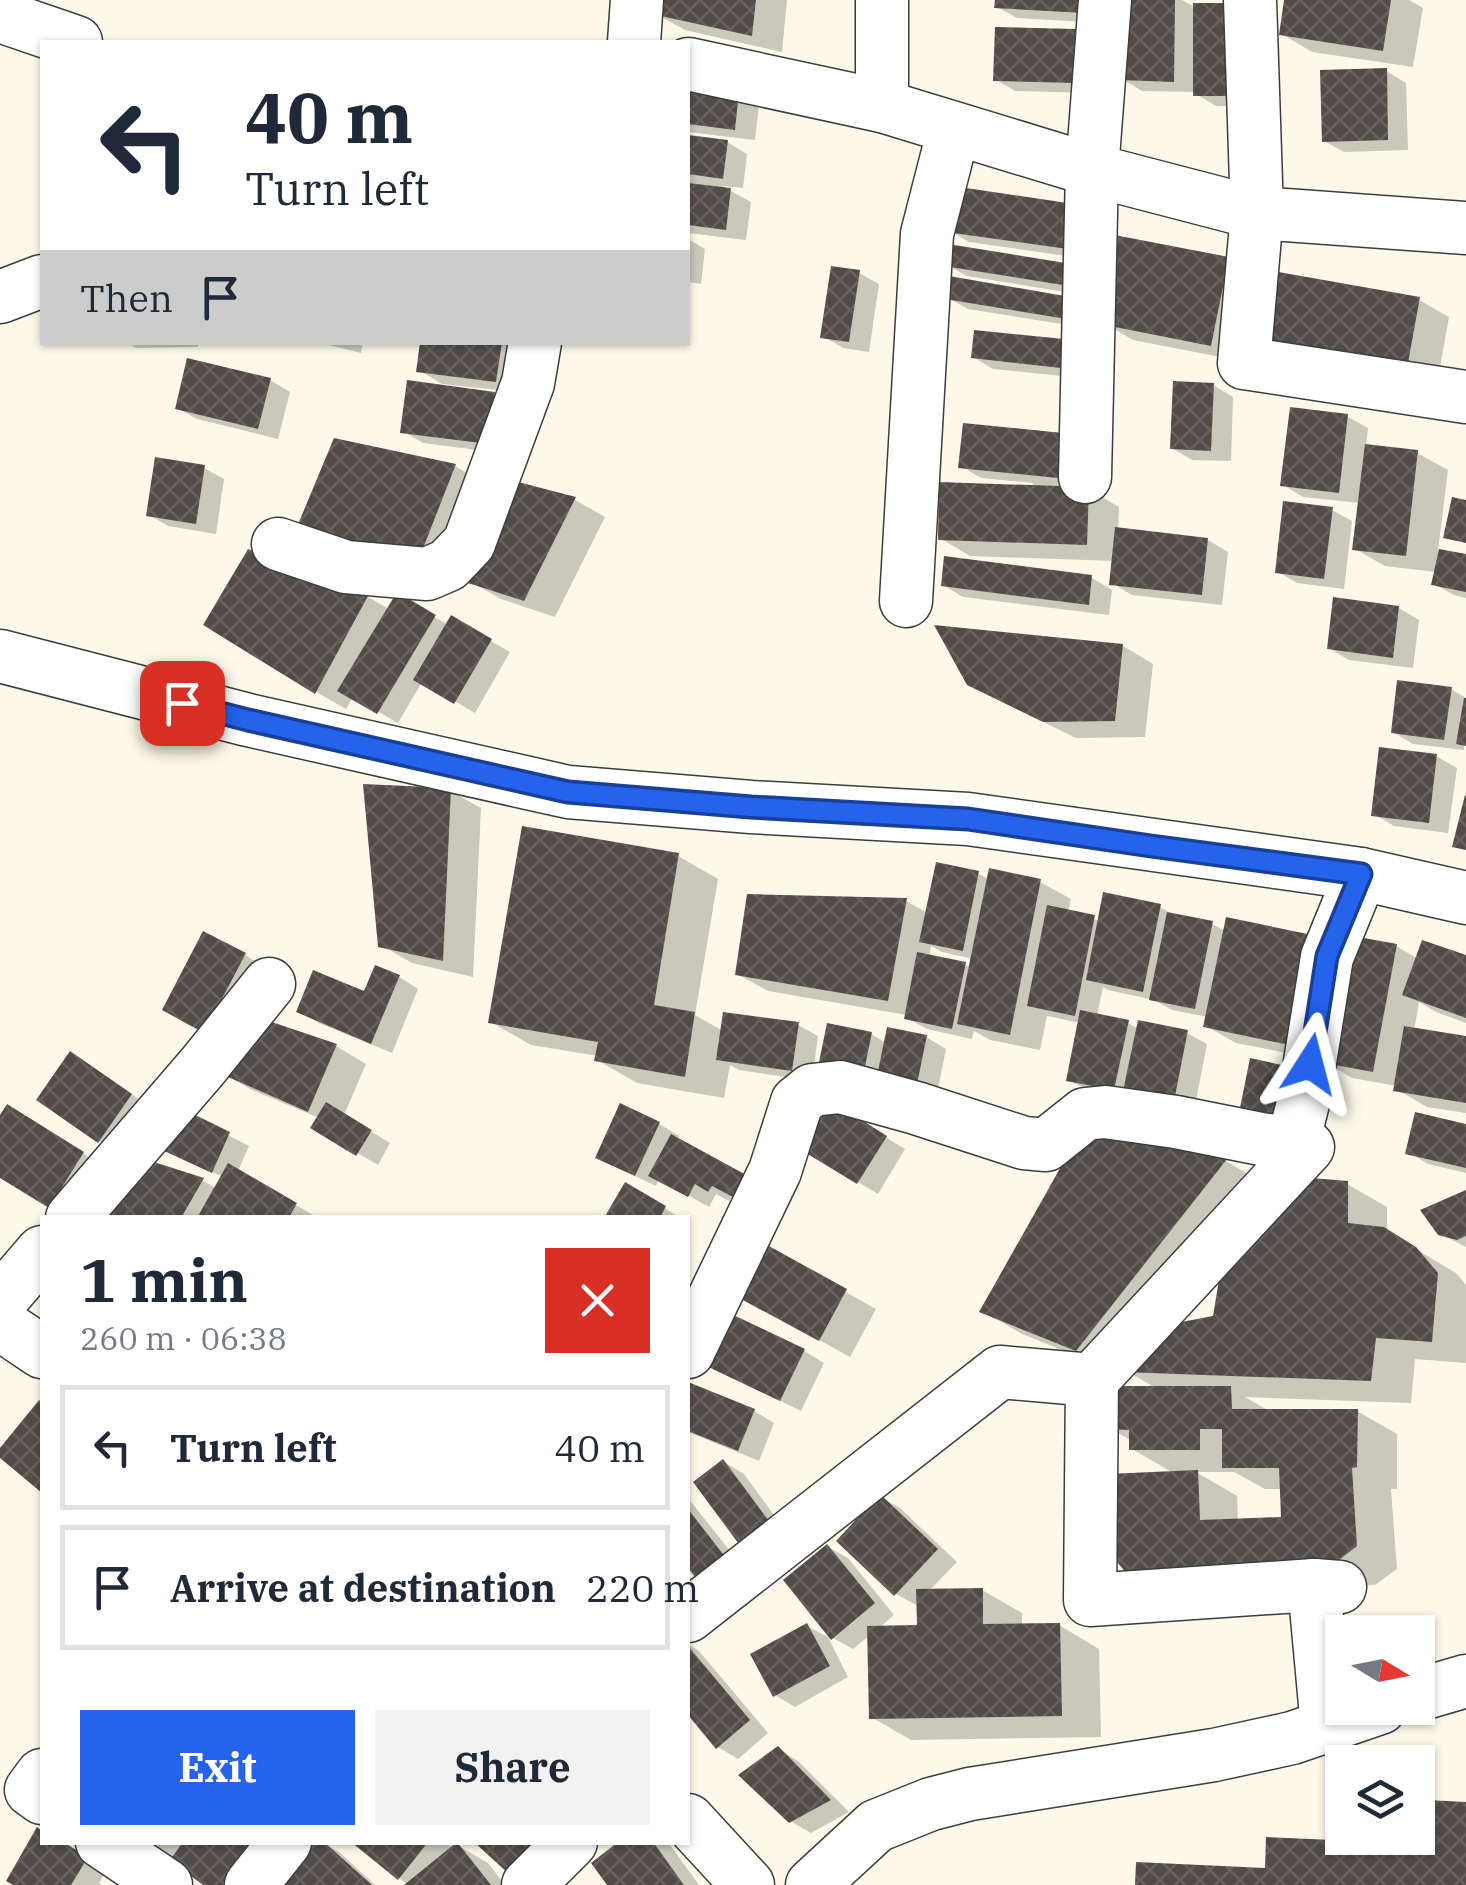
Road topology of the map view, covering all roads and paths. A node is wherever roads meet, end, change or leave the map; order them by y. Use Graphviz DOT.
graph roads {
  1 [pos="6,0"];
  2 [pos="637,0"];
  3 [pos="882,0"];
  4 [pos="1104,0"];
  5 [pos="1250,0"];
  6 [pos="0,14"];
  7 [pos="71,40"];
  8 [pos="634,40"];
  9 [pos="690,64"];
  10 [pos="845,98"];
  11 [pos="954,128"];
  12 [pos="1092,170"];
  13 [pos="1257,214"];
  14 [pos="1466,228"];
  15 [pos="40,282"];
  16 [pos="0,297"];
  17 [pos="534,345"];
  18 [pos="1466,397"];
  19 [pos="1086,477"];
  20 [pos="278,544"];
  21 [pos="906,601"];
  22 [pos="0,656"];
  23 [pos="1361,874"];
  24 [pos="1466,898"];
  25 [pos="268,984"];
  26 [pos="1308,1146"];
  27 [pos="75,1215"];
  28 [pos="40,1254"];
  29 [pos="0,1301"];
  30 [pos="0,1324"];
  31 [pos="690,1348"];
  32 [pos="40,1351"];
  33 [pos="1092,1380"];
  34 [pos="690,1614"];
  35 [pos="1466,1681"];
  36 [pos="1435,1689"];
  37 [pos="1331,1725"];
  38 [pos="1328,1726"];
  39 [pos="40,1778"];
  40 [pos="40,1797"];
  41 [pos="690,1822"];
  42 [pos="106,1845"];
  43 [pos="283,1845"];
  44 [pos="568,1845"];
  45 [pos="166,1885"];
  46 [pos="251,1885"];
  47 [pos="528,1885"];
  48 [pos="748,1885"];
  49 [pos="812,1885"];
  1 -- 6 [label="street"];
  2 -- 8 [label="street"];
  3 -- 10 [label="street"];
  4 -- 12 [label="street"];
  5 -- 13 [label="street"];
  6 -- 7 [label="street"];
  9 -- 10 [label="street"];
  10 -- 11 [label="street"];
  11 -- 12 [label="street"];
  11 -- 21 [label="street"];
  12 -- 13 [label="street"];
  12 -- 19 [label="street"];
  13 -- 14 [label="street"];
  13 -- 18 [label="street"];
  15 -- 16 [label="street"];
  17 -- 20 [label="street"];
  22 -- 23 [label="street"];
  23 -- 24 [label="street"];
  23 -- 31 [label="street"];
  25 -- 27 [label="street"];
  26 -- 33 [label="street"];
  28 -- 29 [label="street"];
  30 -- 32 [label="street"];
  33 -- 34 [label="street"];
  33 -- 38 [label="street"];
  35 -- 36 [label="street"];
  37 -- 38 [label="street"];
  38 -- 49 [label="street"];
  39 -- 40 [label="street"];
  41 -- 48 [label="street"];
  42 -- 45 [label="street"];
  43 -- 46 [label="street"];
  44 -- 47 [label="street"];
}
